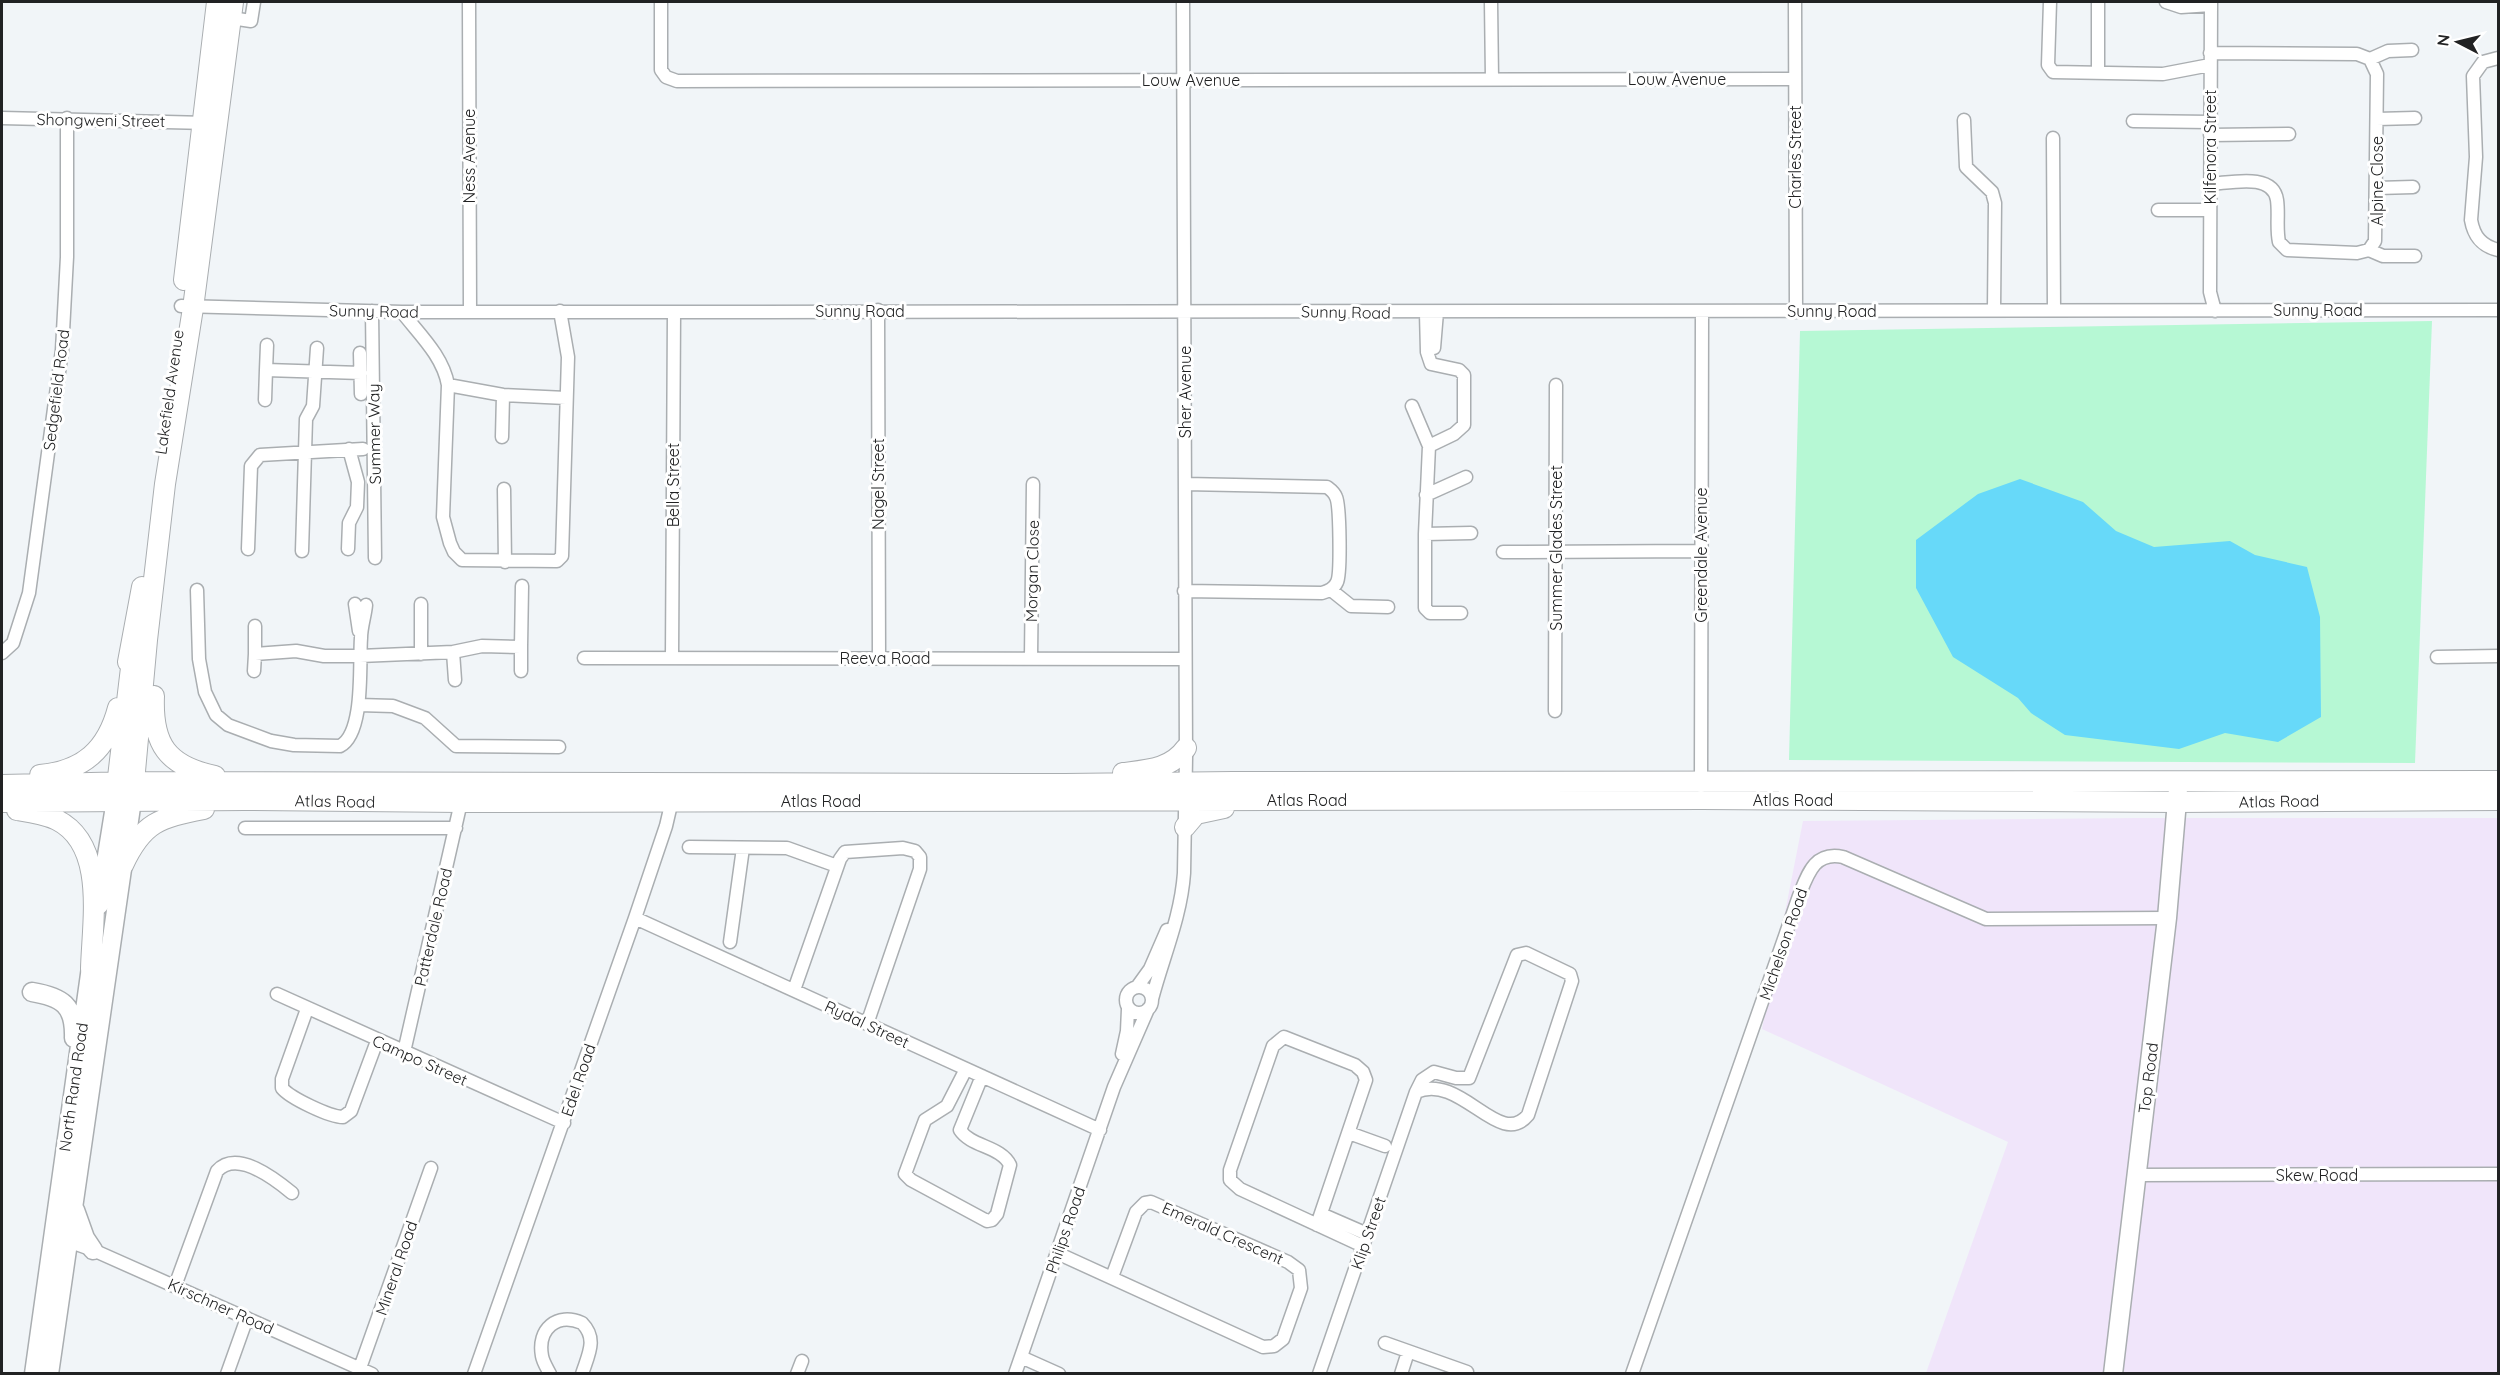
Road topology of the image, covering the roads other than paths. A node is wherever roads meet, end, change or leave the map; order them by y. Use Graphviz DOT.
graph roads {
  1 [pos="217,2"];
  2 [pos="254,2"];
  3 [pos="469,2"];
  4 [pos="661,2"];
  5 [pos="1183,2"];
  6 [pos="1491,2"];
  7 [pos="1795,2"];
  8 [pos="2050,2"];
  9 [pos="2098,2"];
  10 [pos="2166,2"];
  11 [pos="2211,3"];
  12 [pos="232,10"];
  13 [pos="2412,50"];
  14 [pos="2499,58"];
  15 [pos="2210,59"];
  16 [pos="2370,59"];
  17 [pos="2098,72"];
  18 [pos="1492,79"];
  19 [pos="1795,79"];
  20 [pos="1183,81"];
  21 [pos="2,118"];
  22 [pos="68,118"];
  23 [pos="2415,118"];
  24 [pos="2377,119"];
  25 [pos="1964,120"];
  26 [pos="2133,121"];
  27 [pos="2210,122"];
  28 [pos="209,123"];
  29 [pos="2289,134"];
  30 [pos="2210,135"];
  31 [pos="2053,138"];
  32 [pos="2210,184"];
  33 [pos="2413,187"];
  34 [pos="2377,188"];
  35 [pos="2158,210"];
  36 [pos="2210,210"];
  37 [pos="2369,250"];
  38 [pos="2499,250"];
  39 [pos="2415,256"];
  40 [pos="187,307"];
  41 [pos="878,310"];
  42 [pos="1994,310"];
  43 [pos="2054,310"];
  44 [pos="2499,310"];
  45 [pos="372,311"];
  46 [pos="470,311"];
  47 [pos="560,311"];
  48 [pos="1185,311"];
  49 [pos="1702,311"];
  50 [pos="2208,311"];
  51 [pos="402,312"];
  52 [pos="674,312"];
  53 [pos="1432,312"];
  54 [pos="1796,312"];
  55 [pos="267,345"];
  56 [pos="317,348"];
  57 [pos="360,353"];
  58 [pos="266,370"];
  59 [pos="314,371"];
  60 [pos="361,373"];
  61 [pos="448,385"];
  62 [pos="1556,385"];
  63 [pos="361,394"];
  64 [pos="503,395"];
  65 [pos="566,398"];
  66 [pos="265,400"];
  67 [pos="1412,406"];
  68 [pos="502,437"];
  69 [pos="1429,446"];
  70 [pos="363,448"];
  71 [pos="349,449"];
  72 [pos="304,452"];
  73 [pos="1466,477"];
  74 [pos="1033,484"];
  75 [pos="1185,484"];
  76 [pos="504,489"];
  77 [pos="1426,495"];
  78 [pos="1471,533"];
  79 [pos="1425,534"];
  80 [pos="248,549"];
  81 [pos="348,549"];
  82 [pos="302,551"];
  83 [pos="1700,551"];
  84 [pos="1503,552"];
  85 [pos="1556,552"];
  86 [pos="375,558"];
  87 [pos="506,562"];
  88 [pos="155,568"];
  89 [pos="142,585"];
  90 [pos="522,586"];
  91 [pos="197,590"];
  92 [pos="1331,590"];
  93 [pos="1184,591"];
  94 [pos="361,604"];
  95 [pos="421,604"];
  96 [pos="1388,607"];
  97 [pos="1461,613"];
  98 [pos="255,626"];
  99 [pos="521,647"];
  100 [pos="453,652"];
  101 [pos="2,653"];
  102 [pos="255,654"];
  103 [pos="421,654"];
  104 [pos="360,656"];
  105 [pos="2499,656"];
  106 [pos="2437,657"];
  107 [pos="584,658"];
  108 [pos="672,658"];
  109 [pos="879,658"];
  110 [pos="1031,658"];
  111 [pos="1185,659"];
  112 [pos="254,671"];
  113 [pos="521,671"];
  114 [pos="455,680"];
  115 [pos="359,705"];
  116 [pos="1556,711"];
  117 [pos="559,747"];
  118 [pos="1186,748"];
  119 [pos="2,777"];
  120 [pos="2178,781"];
  121 [pos="2499,781"];
  122 [pos="1065,784"];
  123 [pos="2,785"];
  124 [pos="1701,790"];
  125 [pos="125,791"];
  126 [pos="248,791"];
  127 [pos="1185,791"];
  128 [pos="673,792"];
  129 [pos="1271,800"];
  130 [pos="2499,800"];
  131 [pos="2,802"];
  132 [pos="461,802"];
  133 [pos="2177,802"];
  134 [pos="2,808"];
  135 [pos="1185,827"];
  136 [pos="245,828"];
  137 [pos="456,828"];
  138 [pos="689,847"];
  139 [pos="743,848"];
  140 [pos="123,865"];
  141 [pos="837,866"];
  142 [pos="635,918"];
  143 [pos="2167,918"];
  144 [pos="1174,922"];
  145 [pos="730,942"];
  146 [pos="91,969"];
  147 [pos="1137,987"];
  148 [pos="794,990"];
  149 [pos="32,992"];
  150 [pos="277,994"];
  151 [pos="1150,1004"];
  152 [pos="307,1009"];
  153 [pos="1128,1009"];
  154 [pos="867,1024"];
  155 [pos="377,1041"];
  156 [pos="404,1052"];
  157 [pos="966,1069"];
  158 [pos="982,1076"];
  159 [pos="1114,1087"];
  160 [pos="1416,1092"];
  161 [pos="71,1099"];
  162 [pos="564,1123"];
  163 [pos="1100,1130"];
  164 [pos="1349,1133"];
  165 [pos="1385,1146"];
  166 [pos="431,1168"];
  167 [pos="2499,1174"];
  168 [pos="2136,1175"];
  169 [pos="292,1193"];
  170 [pos="73,1205"];
  171 [pos="1319,1219"];
  172 [pos="1365,1240"];
  173 [pos="68,1241"];
  174 [pos="91,1249"];
  175 [pos="1057,1253"];
  176 [pos="65,1263"];
  177 [pos="1112,1277"];
  178 [pos="175,1286"];
  179 [pos="247,1318"];
  180 [pos="1385,1343"];
  181 [pos="1408,1352"];
  182 [pos="1021,1357"];
  183 [pos="802,1361"];
  184 [pos="360,1368"];
  185 [pos="1467,1372"];
  186 [pos="34,1374"];
  187 [pos="49,1374"];
  188 [pos="227,1374"];
  189 [pos="372,1374"];
  190 [pos="474,1374"];
  191 [pos="550,1374"];
  192 [pos="582,1374"];
  193 [pos="797,1374"];
  194 [pos="1015,1374"];
  195 [pos="1059,1374"];
  196 [pos="1318,1374"];
  197 [pos="1401,1374"];
  198 [pos="1632,1374"];
  199 [pos="2112,1374"];
  1 -- 28 [label="main road, Lakefield Avenue"];
  2 -- 12 [label="street"];
  3 -- 46 [label="street, Ness Avenue"];
  4 -- 20 [label="street, Louw Avenue"];
  5 -- 20 [label="street, Sher Avenue"];
  6 -- 18 [label="street"];
  7 -- 19 [label="street, Charles Street"];
  8 -- 17 [label="street"];
  9 -- 17 [label="street"];
  10 -- 11 [label="street"];
  11 -- 15 [label="street, Kilfenora Street"];
  12 -- 28 [label="main road, Lakefield Avenue"];
  13 -- 16 [label="street"];
  14 -- 38 [label="street"];
  15 -- 16 [label="street"];
  15 -- 17 [label="street"];
  15 -- 27 [label="street, Kilfenora Street"];
  16 -- 24 [label="street, Alpine Close"];
  18 -- 19 [label="street, Louw Avenue"];
  18 -- 20 [label="street, Louw Avenue"];
  19 -- 54 [label="street, Charles Street"];
  20 -- 48 [label="street, Sher Avenue"];
  21 -- 22 [label="street, Shongweni Street"];
  22 -- 28 [label="street, Shongweni Street"];
  22 -- 101 [label="street, Sedgefield Road"];
  23 -- 24 [label="street"];
  24 -- 34 [label="street, Alpine Close"];
  25 -- 42 [label="street"];
  26 -- 27 [label="street"];
  27 -- 30 [label="street, Kilfenora Street"];
  28 -- 40 [label="main road, Lakefield Avenue"];
  29 -- 30 [label="street"];
  30 -- 32 [label="street, Kilfenora Street"];
  31 -- 43 [label="street"];
  32 -- 36 [label="street, Kilfenora Street"];
  32 -- 37 [label="street, Alpine Close"];
  33 -- 34 [label="street"];
  34 -- 37 [label="street, Alpine Close"];
  35 -- 36 [label="street"];
  36 -- 50 [label="street, Kilfenora Street"];
  37 -- 39 [label="street"];
  40 -- 45 [label="street, Sunny Road"];
  40 -- 88 [label="main road, Lakefield Avenue"];
  40 -- 89 [label="main road, Lakefield Avenue"];
  41 -- 48 [label="street, Sunny Road"];
  41 -- 52 [label="street, Sunny Road"];
  41 -- 109 [label="street, Nagel Street"];
  42 -- 43 [label="street, Sunny Road"];
  42 -- 54 [label="street, Sunny Road"];
  43 -- 50 [label="street, Sunny Road"];
  44 -- 50 [label="street, Sunny Road"];
  45 -- 51 [label="street, Sunny Road"];
  45 -- 86 [label="street, Summer Way"];
  46 -- 47 [label="street, Sunny Road"];
  46 -- 51 [label="street, Sunny Road"];
  47 -- 52 [label="street, Sunny Road"];
  47 -- 65 [label="street"];
  48 -- 53 [label="street, Sunny Road"];
  48 -- 75 [label="street, Sher Avenue"];
  49 -- 53 [label="street, Sunny Road"];
  49 -- 54 [label="street, Sunny Road"];
  49 -- 83 [label="street, Greendale Avenue"];
  51 -- 61 [label="street"];
  52 -- 108 [label="street, Bella Street"];
  53 -- 69 [label="street"];
  55 -- 58 [label="street"];
  56 -- 59 [label="street"];
  57 -- 60 [label="street"];
  58 -- 59 [label="street"];
  58 -- 66 [label="street"];
  59 -- 60 [label="street"];
  59 -- 72 [label="street"];
  60 -- 63 [label="street"];
  61 -- 64 [label="street"];
  61 -- 87 [label="street"];
  62 -- 85 [label="street, Summer Glades Street"];
  64 -- 65 [label="street"];
  64 -- 68 [label="street"];
  65 -- 87 [label="street"];
  67 -- 69 [label="street"];
  69 -- 77 [label="street"];
  70 -- 71 [label="street"];
  71 -- 72 [label="street"];
  71 -- 81 [label="street"];
  72 -- 80 [label="street"];
  72 -- 82 [label="street"];
  73 -- 77 [label="street"];
  74 -- 110 [label="street, Morgan Close"];
  75 -- 92 [label="street"];
  75 -- 93 [label="street, Sher Avenue"];
  76 -- 87 [label="street"];
  77 -- 79 [label="street"];
  78 -- 79 [label="street"];
  79 -- 97 [label="street"];
  83 -- 85 [label="street"];
  83 -- 124 [label="street, Greendale Avenue"];
  84 -- 85 [label="street"];
  85 -- 116 [label="street, Summer Glades Street"];
  88 -- 125 [label="main road, Lakefield Avenue"];
  88 -- 126 [label="main road"];
  89 -- 119 [label="main road"];
  89 -- 125 [label="main road, Lakefield Avenue"];
  90 -- 99 [label="street"];
  91 -- 115 [label="street"];
  92 -- 93 [label="street"];
  92 -- 96 [label="street"];
  93 -- 111 [label="street, Sher Avenue"];
  94 -- 104 [label="street"];
  95 -- 103 [label="street"];
  98 -- 102 [label="street"];
  99 -- 100 [label="street"];
  99 -- 113 [label="street"];
  100 -- 103 [label="street"];
  100 -- 114 [label="street"];
  102 -- 104 [label="street"];
  102 -- 112 [label="street"];
  103 -- 104 [label="street"];
  104 -- 115 [label="street"];
  105 -- 106 [label="street"];
  107 -- 108 [label="street, Reeva Road"];
  108 -- 109 [label="street, Reeva Road"];
  109 -- 110 [label="street, Reeva Road"];
  110 -- 111 [label="street, Reeva Road"];
  111 -- 118 [label="street, Sher Avenue"];
  115 -- 117 [label="street"];
  118 -- 122 [label="main road"];
  118 -- 127 [label="street, Sher Avenue"];
  120 -- 121 [label="main road, Atlas Road"];
  120 -- 124 [label="main road, Atlas Road"];
  120 -- 133 [label="main road, Top Road"];
  122 -- 127 [label="main road, Atlas Road"];
  122 -- 128 [label="main road, Atlas Road"];
  123 -- 125 [label="main road"];
  124 -- 127 [label="main road, Atlas Road"];
  124 -- 129 [label="main road, Atlas Road"];
  124 -- 133 [label="main road, Atlas Road"];
  125 -- 126 [label="main road, Atlas Road"];
  125 -- 131 [label="main road"];
  125 -- 140 [label="main road, North Rand Road"];
  125 -- 146 [label="main road, North Rand Road"];
  126 -- 128 [label="main road, Atlas Road"];
  126 -- 132 [label="main road, Atlas Road"];
  126 -- 140 [label="main road"];
  127 -- 128 [label="main road, Atlas Road"];
  127 -- 129 [label="main road, Atlas Road"];
  127 -- 135 [label="street, Philips Road"];
  128 -- 132 [label="main road, Atlas Road"];
  128 -- 142 [label="street, Edel Road"];
  129 -- 135 [label="main road"];
  130 -- 133 [label="main road, Atlas Road"];
  132 -- 137 [label="street, Patterdale Road"];
  133 -- 143 [label="main road, Top Road"];
  134 -- 146 [label="main road"];
  135 -- 144 [label="street, Philips Road"];
  136 -- 137 [label="street"];
  137 -- 156 [label="street, Patterdale Road"];
  138 -- 139 [label="street"];
  139 -- 141 [label="street"];
  139 -- 145 [label="street"];
  140 -- 170 [label="main road, North Rand Road"];
  141 -- 148 [label="street"];
  141 -- 154 [label="street"];
  142 -- 148 [label="street, Rydal Street"];
  142 -- 162 [label="street, Edel Road"];
  143 -- 168 [label="main road, Top Road"];
  143 -- 198 [label="street, Michelson Road"];
  144 -- 147 [label="street, Philips Road"];
  144 -- 151 [label="street, Philips Road"];
  146 -- 161 [label="main road, North Rand Road"];
  147 -- 151 [label="street"];
  147 -- 153 [label="street"];
  148 -- 154 [label="street, Rydal Street"];
  149 -- 161 [label="main road"];
  150 -- 152 [label="street, Campo Street"];
  151 -- 153 [label="street"];
  151 -- 159 [label="street, Philips Road"];
  152 -- 155 [label="street, Campo Street"];
  152 -- 155 [label="street"];
  153 -- 159 [label="street, Philips Road"];
  154 -- 157 [label="street, Rydal Street"];
  155 -- 156 [label="street, Campo Street"];
  156 -- 162 [label="street, Campo Street"];
  157 -- 158 [label="street, Rydal Street"];
  157 -- 158 [label="street"];
  158 -- 163 [label="street, Rydal Street"];
  159 -- 163 [label="street, Philips Road"];
  160 -- 160 [label="street"];
  160 -- 172 [label="street, Klip Street"];
  161 -- 186 [label="main road, North Rand Road"];
  162 -- 190 [label="street, Edel Road"];
  163 -- 175 [label="street, Philips Road"];
  164 -- 165 [label="street"];
  164 -- 171 [label="street"];
  164 -- 171 [label="street"];
  166 -- 184 [label="street, Mineral Road"];
  167 -- 168 [label="street, Skew Road"];
  168 -- 199 [label="main road, Top Road"];
  169 -- 178 [label="street"];
  170 -- 173 [label="main road, North Rand Road"];
  170 -- 174 [label="main road"];
  171 -- 172 [label="street"];
  172 -- 196 [label="street, Klip Street"];
  173 -- 174 [label="street, Kirschner Road"];
  173 -- 176 [label="main road, North Rand Road"];
  173 -- 186 [label="main road"];
  174 -- 176 [label="main road"];
  174 -- 178 [label="street, Kirschner Road"];
  175 -- 177 [label="street, Emerald Crescent"];
  175 -- 182 [label="street, Philips Road"];
  176 -- 187 [label="main road, North Rand Road"];
  177 -- 177 [label="street, Emerald Crescent"];
  178 -- 179 [label="street, Kirschner Road"];
  179 -- 184 [label="street, Kirschner Road"];
  179 -- 188 [label="street"];
  180 -- 181 [label="street"];
  181 -- 185 [label="street"];
  181 -- 197 [label="street"];
  182 -- 194 [label="street, Philips Road"];
  182 -- 195 [label="street"];
  183 -- 193 [label="street"];
  184 -- 189 [label="street, Kirschner Road"];
  191 -- 192 [label="street"];
}
